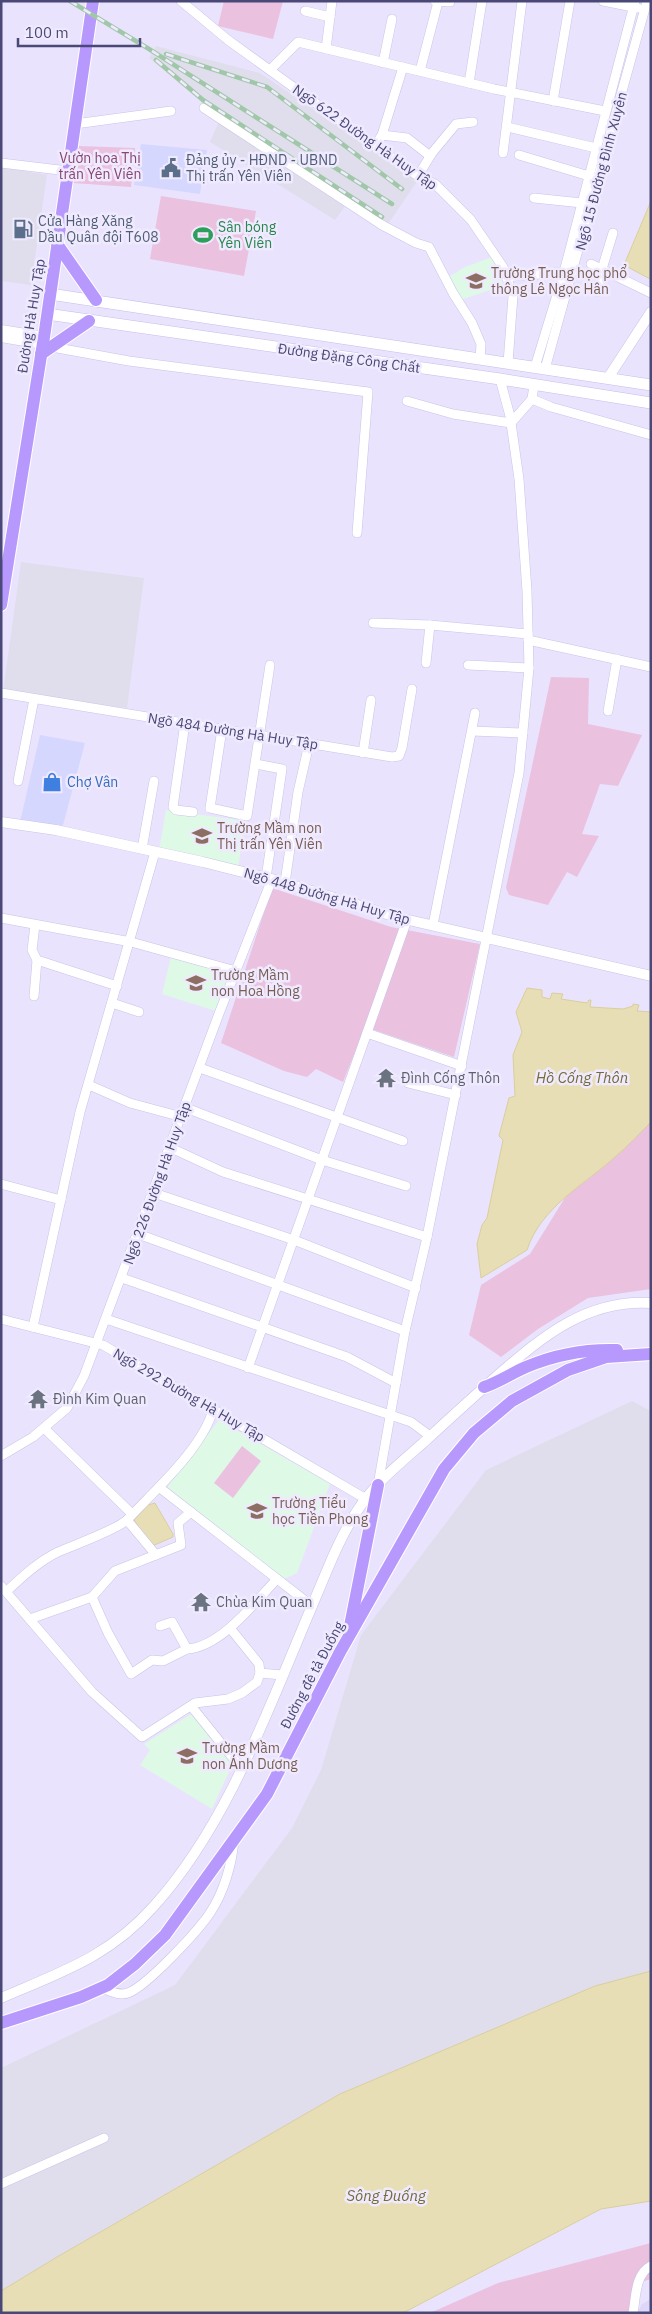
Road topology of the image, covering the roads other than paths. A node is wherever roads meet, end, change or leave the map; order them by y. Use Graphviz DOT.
graph roads {
  1 [pos="93,1"];
  2 [pos="181,1"];
  3 [pos="332,1"];
  4 [pos="482,1"];
  5 [pos="522,1"];
  6 [pos="570,1"];
  7 [pos="603,1"];
  8 [pos="437,2"];
  9 [pos="450,2"];
  10 [pos="634,4"];
  11 [pos="646,5"];
  12 [pos="306,11"];
  13 [pos="330,17"];
  14 [pos="392,19"];
  15 [pos="326,49"];
  16 [pos="383,62"];
  17 [pos="403,67"];
  18 [pos="270,70"];
  19 [pos="420,71"];
  20 [pos="469,83"];
  21 [pos="512,92"];
  22 [pos="553,101"];
  23 [pos="204,108"];
  24 [pos="171,111"];
  25 [pos="605,111"];
  26 [pos="473,122"];
  27 [pos="75,124"];
  28 [pos="507,127"];
  29 [pos="382,135"];
  30 [pos="375,146"];
  31 [pos="596,148"];
  32 [pos="503,153"];
  33 [pos="519,155"];
  34 [pos="430,156"];
  35 [pos="1,163"];
  36 [pos="68,171"];
  37 [pos="418,176"];
  38 [pos="589,176"];
  39 [pos="591,187"];
  40 [pos="534,198"];
  41 [pos="582,203"];
  42 [pos="613,233"];
  43 [pos="57,244"];
  44 [pos="591,264"];
  45 [pos="602,269"];
  46 [pos="564,272"];
  47 [pos="506,277"];
  48 [pos="598,292"];
  49 [pos="651,293"];
  50 [pos="50,294"];
  51 [pos="96,300"];
  52 [pos="651,312"];
  53 [pos="47,314"];
  54 [pos="89,321"];
  55 [pos="1,330"];
  56 [pos="1,337"];
  57 [pos="45,346"];
  58 [pos="474,358"];
  59 [pos="508,363"];
  60 [pos="540,368"];
  61 [pos="468,375"];
  62 [pos="608,378"];
  63 [pos="500,379"];
  64 [pos="534,385"];
  65 [pos="651,385"];
  66 [pos="604,396"];
  67 [pos="532,399"];
  68 [pos="407,401"];
  69 [pos="651,403"];
  70 [pos="511,423"];
  71 [pos="651,436"];
  72 [pos="357,533"];
  73 [pos="1,606"];
  74 [pos="374,623"];
  75 [pos="430,625"];
  76 [pos="528,637"];
  77 [pos="617,659"];
  78 [pos="426,663"];
  79 [pos="270,664"];
  80 [pos="468,665"];
  81 [pos="651,667"];
  82 [pos="528,668"];
  83 [pos="412,690"];
  84 [pos="1,694"];
  85 [pos="34,699"];
  86 [pos="371,700"];
  87 [pos="608,710"];
  88 [pos="475,713"];
  89 [pos="185,723"];
  90 [pos="222,730"];
  91 [pos="472,731"];
  92 [pos="523,733"];
  93 [pos="261,736"];
  94 [pos="309,744"];
  95 [pos="363,752"];
  96 [pos="256,764"];
  97 [pos="18,781"];
  98 [pos="154,781"];
  99 [pos="193,812"];
  100 [pos="1,822"];
  101 [pos="142,849"];
  102 [pos="155,852"];
  103 [pos="269,878"];
  104 [pos="285,883"];
  105 [pos="1,918"];
  106 [pos="407,920"];
  107 [pos="35,925"];
  108 [pos="433,925"];
  109 [pos="488,937"];
  110 [pos="131,942"];
  111 [pos="37,960"];
  112 [pos="236,971"];
  113 [pos="651,976"];
  114 [pos="117,986"];
  115 [pos="34,996"];
  116 [pos="112,1003"];
  117 [pos="139,1012"];
  118 [pos="367,1033"];
  119 [pos="462,1066"];
  120 [pos="200,1068"];
  121 [pos="408,1083"];
  122 [pos="89,1085"];
  123 [pos="456,1095"];
  124 [pos="186,1108"];
  125 [pos="182,1117"];
  126 [pos="338,1117"];
  127 [pos="402,1141"];
  128 [pos="170,1148"];
  129 [pos="322,1160"];
  130 [pos="1,1184"];
  131 [pos="406,1186"];
  132 [pos="154,1193"];
  133 [pos="308,1199"];
  134 [pos="61,1200"];
  135 [pos="138,1234"];
  136 [pos="427,1237"];
  137 [pos="294,1240"];
  138 [pos="122,1278"];
  139 [pos="276,1285"];
  140 [pos="416,1288"];
  141 [pos="651,1303"];
  142 [pos="1,1319"];
  143 [pos="106,1319"];
  144 [pos="33,1327"];
  145 [pos="264,1327"];
  146 [pos="404,1331"];
  147 [pos="97,1343"];
  148 [pos="650,1354"];
  149 [pos="248,1368"];
  150 [pos="396,1383"];
  151 [pos="484,1387"];
  152 [pos="213,1410"];
  153 [pos="389,1416"];
  154 [pos="44,1428"];
  155 [pos="430,1436"];
  156 [pos="1,1456"];
  157 [pos="378,1485"];
  158 [pos="160,1488"];
  159 [pos="366,1499"];
  160 [pos="191,1512"];
  161 [pos="129,1517"];
  162 [pos="156,1555"];
  163 [pos="277,1579"];
  164 [pos="4,1589"];
  165 [pos="92,1597"];
  166 [pos="312,1606"];
  167 [pos="30,1620"];
  168 [pos="160,1626"];
  169 [pos="230,1628"];
  170 [pos="347,1640"];
  171 [pos="187,1649"];
  172 [pos="260,1673"];
  173 [pos="282,1675"];
  174 [pos="190,1706"];
  175 [pos="241,1768"];
  176 [pos="235,1838"];
  177 [pos="102,1988"];
  178 [pos="1,1998"];
  179 [pos="1,2023"];
  180 [pos="104,2138"];
  181 [pos="1,2184"];
  182 [pos="651,2266"];
  183 [pos="633,2313"];
  1 -- 27 [label="main road, Đường Hà Huy Tập"];
  2 -- 18 [label="street, Ngõ 622 Đường Hà Huy Tập"];
  3 -- 13 [label="street"];
  4 -- 20 [label="street"];
  5 -- 21 [label="street"];
  6 -- 22 [label="street"];
  7 -- 10 [label="street"];
  8 -- 9 [label="street"];
  8 -- 19 [label="street"];
  10 -- 11 [label="street"];
  10 -- 25 [label="street, Ngõ 15 Đường Đình Xuyên"];
  11 -- 39 [label="street, Ngõ 15 Đường Đình Xuyên"];
  12 -- 13 [label="street"];
  13 -- 15 [label="street"];
  14 -- 16 [label="street"];
  15 -- 16 [label="street"];
  15 -- 18 [label="street"];
  16 -- 17 [label="street"];
  17 -- 19 [label="street"];
  17 -- 29 [label="street"];
  18 -- 30 [label="street, Ngõ 622 Đường Hà Huy Tập"];
  19 -- 20 [label="street"];
  20 -- 21 [label="street"];
  21 -- 22 [label="street"];
  21 -- 28 [label="street"];
  22 -- 25 [label="street"];
  23 -- 58 [label="street"];
  24 -- 27 [label="street"];
  25 -- 31 [label="street, Ngõ 15 Đường Đình Xuyên"];
  26 -- 34 [label="street"];
  27 -- 36 [label="main road, Đường Hà Huy Tập"];
  28 -- 31 [label="street"];
  28 -- 32 [label="street"];
  29 -- 30 [label="street"];
  29 -- 34 [label="street"];
  30 -- 37 [label="street, Ngõ 622 Đường Hà Huy Tập"];
  31 -- 38 [label="street, Ngõ 15 Đường Đình Xuyên"];
  33 -- 38 [label="street"];
  34 -- 37 [label="street"];
  35 -- 36 [label="street"];
  36 -- 43 [label="main road, Đường Hà Huy Tập"];
  37 -- 47 [label="street, Ngõ 622 Đường Hà Huy Tập"];
  38 -- 39 [label="street, Ngõ 15 Đường Đình Xuyên"];
  39 -- 41 [label="street, Ngõ 15 Đường Đình Xuyên"];
  39 -- 60 [label="street, Ngõ 15 Đường Đình Xuyên"];
  40 -- 41 [label="street"];
  41 -- 46 [label="street, Ngõ 15 Đường Đình Xuyên"];
  42 -- 45 [label="street"];
  43 -- 50 [label="main road, Đường Hà Huy Tập"];
  43 -- 51 [label="main road"];
  44 -- 45 [label="street"];
  45 -- 48 [label="street"];
  45 -- 49 [label="street"];
  46 -- 47 [label="street"];
  46 -- 60 [label="street, Ngõ 15 Đường Đình Xuyên"];
  47 -- 59 [label="street, Ngõ 622 Đường Hà Huy Tập"];
  50 -- 51 [label="main road, Đường Đặng Công Chất"];
  50 -- 53 [label="main road, Đường Hà Huy Tập"];
  51 -- 58 [label="main road, Đường Đặng Công Chất"];
  52 -- 62 [label="street"];
  53 -- 54 [label="main road, Đường Đặng Công Chất"];
  53 -- 57 [label="main road, Đường Hà Huy Tập"];
  54 -- 57 [label="main road"];
  54 -- 61 [label="main road, Đường Đặng Công Chất"];
  55 -- 57 [label="street"];
  56 -- 57 [label="street"];
  57 -- 72 [label="street"];
  57 -- 73 [label="main road, Đường Hà Huy Tập"];
  58 -- 59 [label="main road, Đường Đặng Công Chất"];
  58 -- 61 [label="main road"];
  59 -- 60 [label="main road, Đường Đặng Công Chất"];
  60 -- 62 [label="main road, Đường Đặng Công Chất"];
  61 -- 63 [label="main road, Đường Đặng Công Chất"];
  62 -- 65 [label="main road, Đường Đặng Công Chất"];
  62 -- 66 [label="main road"];
  63 -- 64 [label="main road, Đường Đặng Công Chất"];
  63 -- 70 [label="street"];
  64 -- 66 [label="main road, Đường Đặng Công Chất"];
  64 -- 67 [label="street"];
  66 -- 69 [label="main road, Đường Đặng Công Chất"];
  67 -- 70 [label="street"];
  67 -- 71 [label="street"];
  68 -- 70 [label="street"];
  70 -- 76 [label="street"];
  74 -- 75 [label="street"];
  75 -- 76 [label="street"];
  75 -- 78 [label="street"];
  76 -- 77 [label="street"];
  76 -- 82 [label="street"];
  77 -- 81 [label="street"];
  77 -- 87 [label="street"];
  79 -- 93 [label="street"];
  80 -- 82 [label="street"];
  82 -- 92 [label="street"];
  83 -- 95 [label="street, Ngõ 484 Đường Hà Huy Tập"];
  84 -- 85 [label="street, Ngõ 484 Đường Hà Huy Tập"];
  85 -- 89 [label="street, Ngõ 484 Đường Hà Huy Tập"];
  85 -- 97 [label="street"];
  86 -- 95 [label="street"];
  88 -- 91 [label="street"];
  89 -- 90 [label="street, Ngõ 484 Đường Hà Huy Tập"];
  89 -- 99 [label="street"];
  90 -- 93 [label="street, Ngõ 484 Đường Hà Huy Tập"];
  90 -- 96 [label="street"];
  91 -- 92 [label="street"];
  91 -- 108 [label="street"];
  92 -- 109 [label="street"];
  93 -- 94 [label="street, Ngõ 484 Đường Hà Huy Tập"];
  93 -- 96 [label="street"];
  94 -- 95 [label="street, Ngõ 484 Đường Hà Huy Tập"];
  94 -- 104 [label="street"];
  96 -- 103 [label="street, Ngõ 226 Đường Hà Huy Tập"];
  98 -- 101 [label="street"];
  100 -- 101 [label="street, Ngõ 448 Đường Hà Huy Tập"];
  101 -- 102 [label="street, Ngõ 448 Đường Hà Huy Tập"];
  102 -- 103 [label="street, Ngõ 448 Đường Hà Huy Tập"];
  102 -- 110 [label="street"];
  103 -- 104 [label="street, Ngõ 448 Đường Hà Huy Tập"];
  103 -- 112 [label="street, Ngõ 226 Đường Hà Huy Tập"];
  104 -- 106 [label="street, Ngõ 448 Đường Hà Huy Tập"];
  105 -- 107 [label="street"];
  106 -- 108 [label="street, Ngõ 448 Đường Hà Huy Tập"];
  106 -- 118 [label="street"];
  107 -- 110 [label="street"];
  107 -- 111 [label="street"];
  108 -- 109 [label="street, Ngõ 448 Đường Hà Huy Tập"];
  109 -- 113 [label="street, Ngõ 448 Đường Hà Huy Tập"];
  109 -- 119 [label="street"];
  110 -- 112 [label="street"];
  110 -- 114 [label="street"];
  111 -- 114 [label="street"];
  111 -- 115 [label="street"];
  112 -- 120 [label="street, Ngõ 226 Đường Hà Huy Tập"];
  114 -- 116 [label="street"];
  116 -- 117 [label="street"];
  116 -- 122 [label="street"];
  118 -- 119 [label="street"];
  118 -- 126 [label="street"];
  119 -- 123 [label="street"];
  120 -- 124 [label="street, Ngõ 226 Đường Hà Huy Tập"];
  120 -- 126 [label="street"];
  121 -- 123 [label="street"];
  122 -- 125 [label="street"];
  122 -- 134 [label="street"];
  123 -- 136 [label="street"];
  124 -- 125 [label="street, Ngõ 226 Đường Hà Huy Tập"];
  124 -- 129 [label="street"];
  125 -- 128 [label="street, Ngõ 226 Đường Hà Huy Tập"];
  126 -- 127 [label="street"];
  126 -- 129 [label="street"];
  128 -- 132 [label="street, Ngõ 226 Đường Hà Huy Tập"];
  128 -- 133 [label="street"];
  129 -- 131 [label="street"];
  129 -- 133 [label="street"];
  130 -- 134 [label="street"];
  132 -- 135 [label="street, Ngõ 226 Đường Hà Huy Tập"];
  132 -- 137 [label="street"];
  133 -- 136 [label="street"];
  133 -- 137 [label="street"];
  134 -- 144 [label="street"];
  135 -- 138 [label="street, Ngõ 226 Đường Hà Huy Tập"];
  135 -- 139 [label="street"];
  136 -- 140 [label="street"];
  137 -- 139 [label="street"];
  137 -- 140 [label="street"];
  138 -- 143 [label="street, Ngõ 226 Đường Hà Huy Tập"];
  138 -- 145 [label="street"];
  139 -- 145 [label="street"];
  139 -- 146 [label="street"];
  140 -- 146 [label="street"];
  141 -- 151 [label="street"];
  142 -- 144 [label="street, Ngõ 292 Đường Hà Huy Tập"];
  143 -- 147 [label="street, Ngõ 226 Đường Hà Huy Tập"];
  143 -- 149 [label="street"];
  144 -- 147 [label="street, Ngõ 292 Đường Hà Huy Tập"];
  145 -- 149 [label="street"];
  145 -- 150 [label="street"];
  146 -- 150 [label="street"];
  147 -- 152 [label="street, Ngõ 292 Đường Hà Huy Tập"];
  147 -- 154 [label="street, Ngõ 226 Đường Hà Huy Tập"];
  148 -- 151 [label="main road"];
  148 -- 170 [label="main road, Đường đê tả Đuống"];
  149 -- 153 [label="street"];
  150 -- 153 [label="street"];
  151 -- 155 [label="street"];
  152 -- 158 [label="street"];
  152 -- 159 [label="street, Ngõ 292 Đường Hà Huy Tập"];
  153 -- 155 [label="street"];
  153 -- 157 [label="street"];
  154 -- 156 [label="street, Ngõ 226 Đường Hà Huy Tập"];
  154 -- 161 [label="street"];
  155 -- 157 [label="street"];
  157 -- 159 [label="street"];
  157 -- 170 [label="main road"];
  158 -- 160 [label="street"];
  158 -- 161 [label="street"];
  159 -- 166 [label="street"];
  160 -- 162 [label="street"];
  160 -- 163 [label="street"];
  161 -- 162 [label="street"];
  161 -- 164 [label="street"];
  162 -- 165 [label="street"];
  163 -- 166 [label="street"];
  163 -- 169 [label="street"];
  164 -- 167 [label="street"];
  165 -- 167 [label="street"];
  165 -- 171 [label="street"];
  166 -- 173 [label="street"];
  167 -- 174 [label="street"];
  168 -- 171 [label="street"];
  169 -- 171 [label="street"];
  169 -- 172 [label="street"];
  170 -- 176 [label="main road, Đường đê tả Đuống"];
  172 -- 173 [label="street"];
  172 -- 174 [label="street"];
  173 -- 175 [label="street"];
  174 -- 175 [label="street"];
  175 -- 178 [label="street"];
  176 -- 177 [label="main road, Đường đê tả Đuống"];
  176 -- 177 [label="street"];
  177 -- 179 [label="main road, Đường đê tả Đuống"];
  180 -- 181 [label="street"];
  182 -- 183 [label="street"];
}
